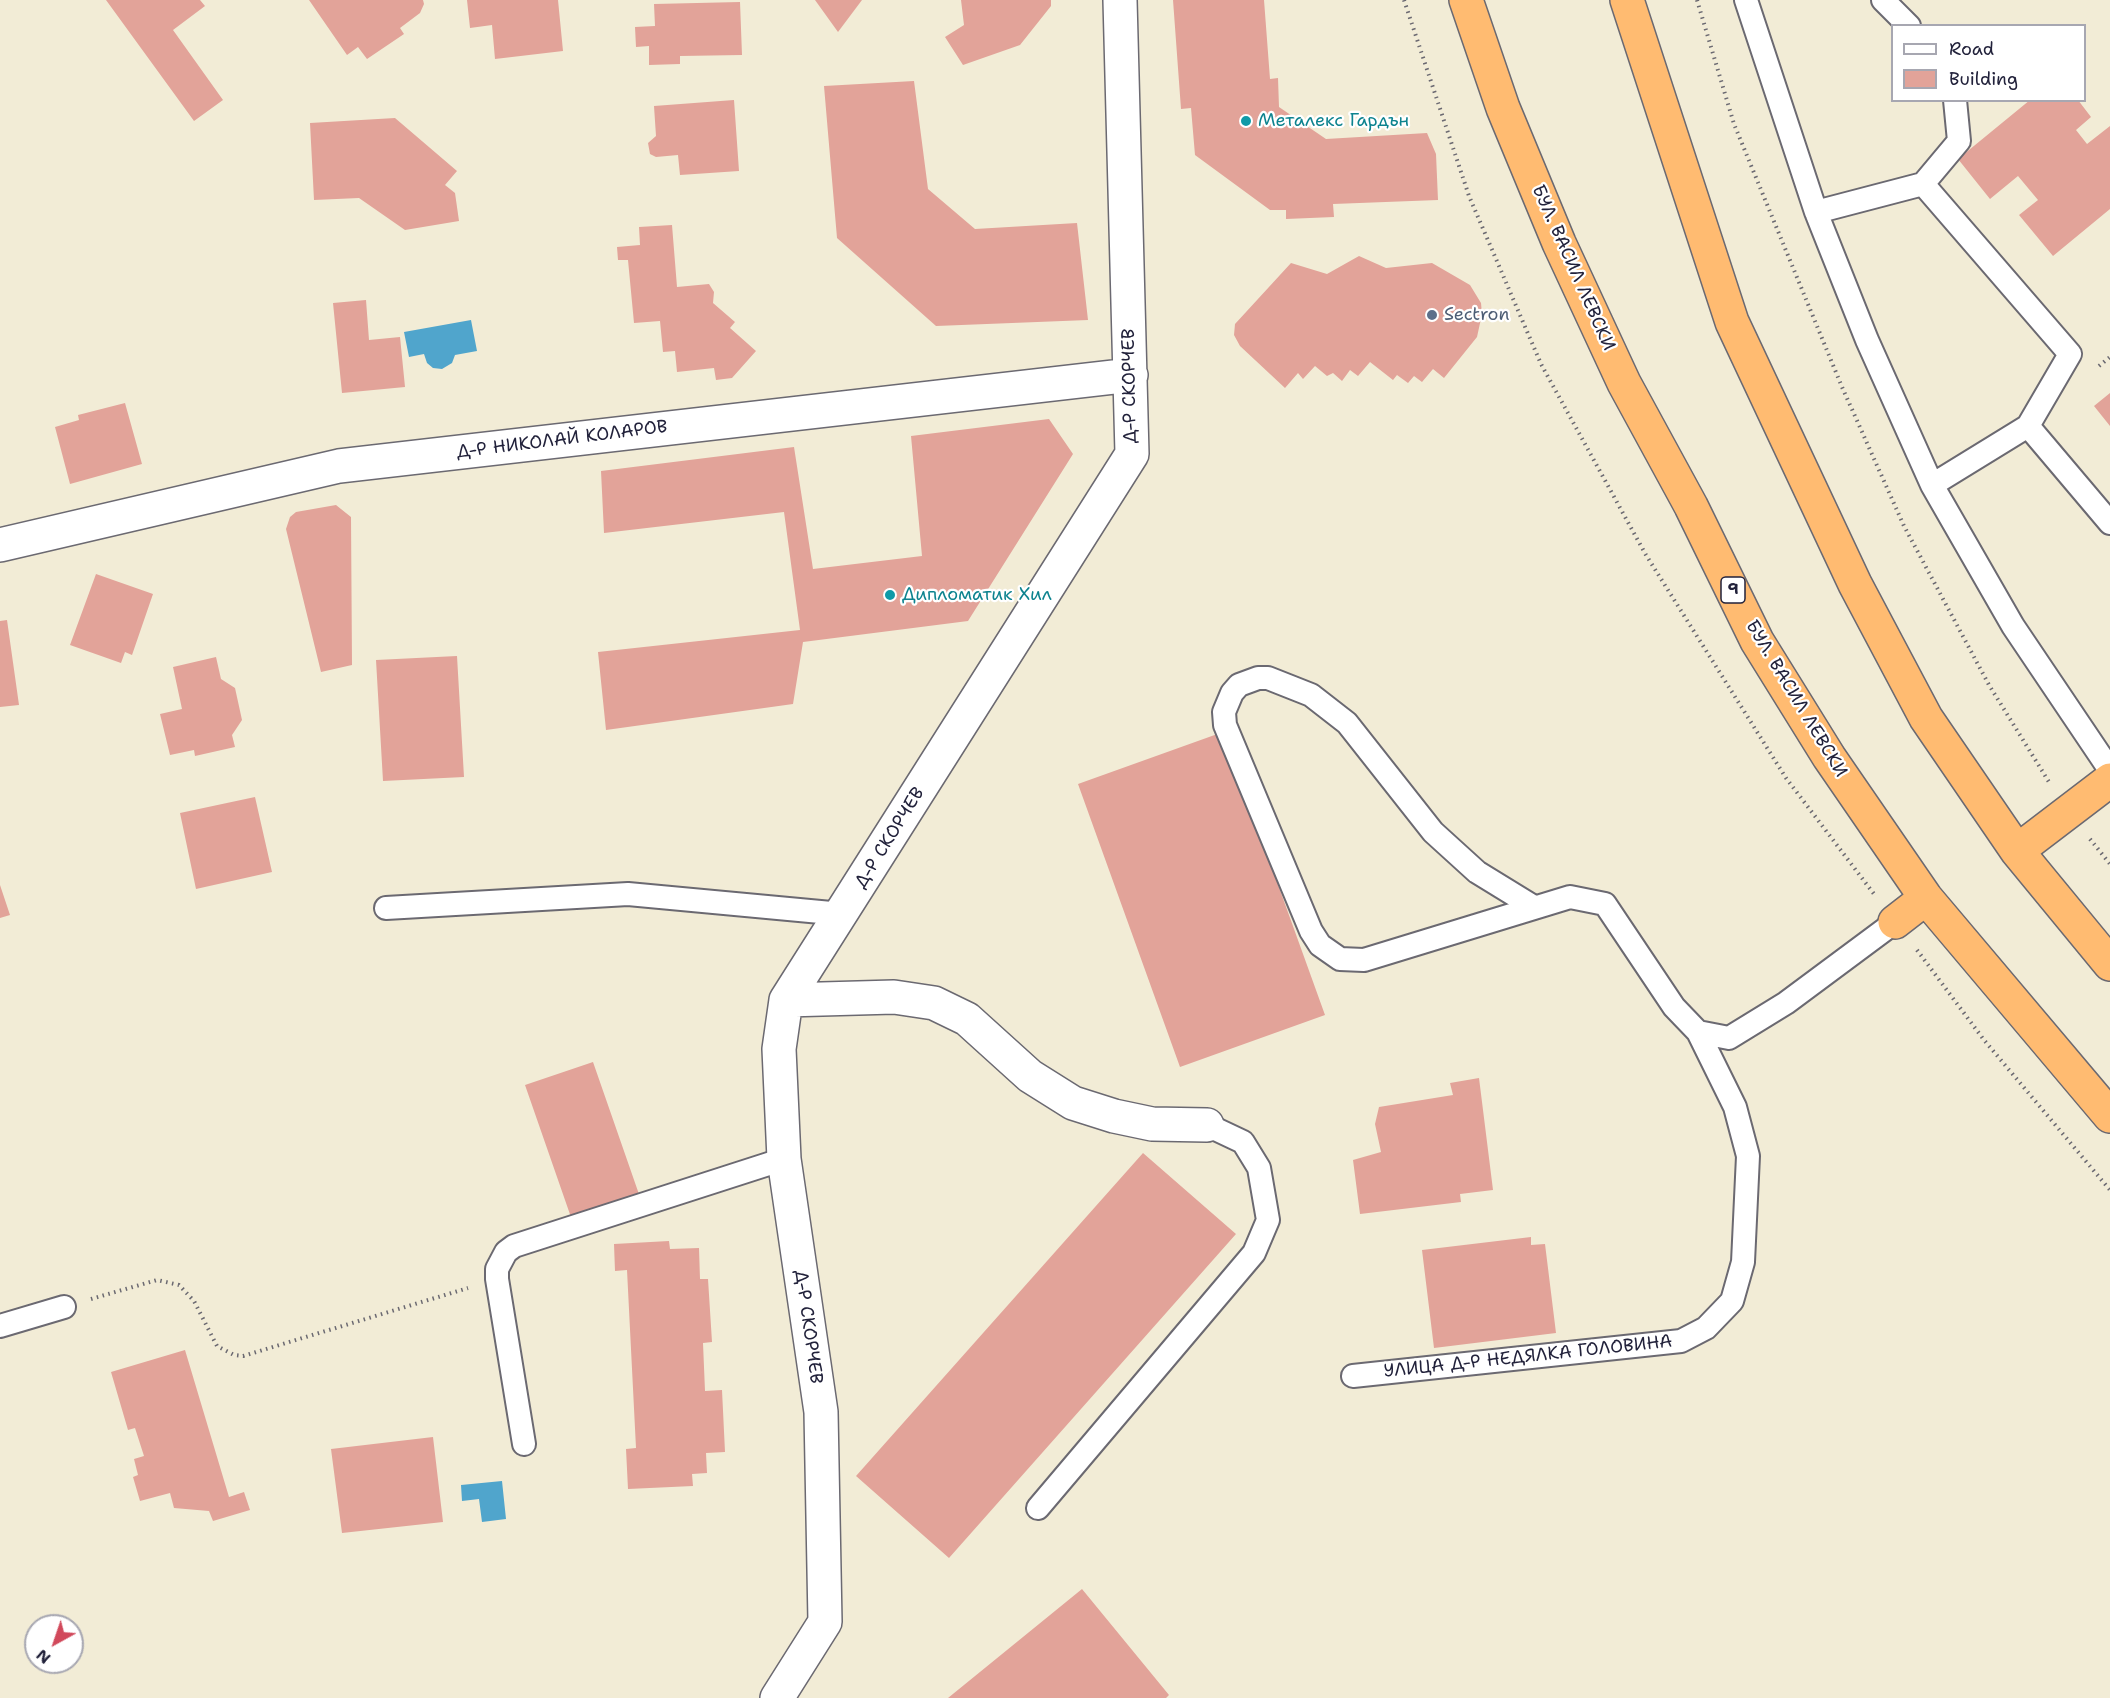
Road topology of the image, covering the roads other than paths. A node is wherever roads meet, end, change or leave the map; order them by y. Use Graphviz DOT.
graph roads {
  1 [pos="1120,0"];
  2 [pos="1466,0"];
  3 [pos="1627,0"];
  4 [pos="1751,0"];
  5 [pos="1883,0"];
  6 [pos="1908,24"];
  7 [pos="1955,102"];
  8 [pos="1923,184"];
  9 [pos="1816,212"];
  10 [pos="1131,375"];
  11 [pos="2028,426"];
  12 [pos="1932,485"];
  13 [pos="2110,523"];
  14 [pos="0,545"];
  15 [pos="2110,770"];
  16 [pos="2110,780"];
  17 [pos="2017,851"];
  18 [pos="1926,898"];
  19 [pos="1534,907"];
  20 [pos="386,908"];
  21 [pos="842,915"];
  22 [pos="1895,922"];
  23 [pos="2110,964"];
  24 [pos="786,1000"];
  25 [pos="1698,1032"];
  26 [pos="2110,1116"];
  27 [pos="1207,1125"];
  28 [pos="784,1159"];
  29 [pos="64,1307"];
  30 [pos="0,1326"];
  31 [pos="1353,1376"];
  32 [pos="524,1444"];
  33 [pos="1038,1508"];
  34 [pos="777,1698"];
  1 -- 10 [label="street, Д-Р СКОРЧЕВ"];
  2 -- 18 [label="highway, БУЛ. ВАСИЛ ЛЕВСКИ / 9"];
  3 -- 17 [label="highway"];
  4 -- 9 [label="lane"];
  5 -- 6 [label="lane"];
  7 -- 8 [label="lane"];
  8 -- 9 [label="lane"];
  8 -- 11 [label="lane"];
  9 -- 12 [label="lane"];
  10 -- 14 [label="street, Д-Р НИКОЛАЙ КОЛАРОВ"];
  10 -- 21 [label="street, Д-Р СКОРЧЕВ"];
  11 -- 12 [label="lane"];
  11 -- 13 [label="lane"];
  12 -- 15 [label="lane"];
  16 -- 17 [label="highway"];
  17 -- 23 [label="highway"];
  18 -- 22 [label="highway"];
  18 -- 26 [label="highway, БУЛ. ВАСИЛ ЛЕВСКИ / 9"];
  19 -- 19 [label="lane, УЛИЦА Д-Р НЕДЯЛКА ГОЛОВИНА"];
  19 -- 25 [label="lane, УЛИЦА Д-Р НЕДЯЛКА ГОЛОВИНА"];
  20 -- 21 [label="lane"];
  21 -- 24 [label="street, Д-Р СКОРЧЕВ"];
  22 -- 25 [label="lane"];
  24 -- 27 [label="street"];
  24 -- 28 [label="street, Д-Р СКОРЧЕВ"];
  25 -- 31 [label="lane, УЛИЦА Д-Р НЕДЯЛКА ГОЛОВИНА"];
  27 -- 33 [label="lane"];
  28 -- 32 [label="lane"];
  28 -- 34 [label="street, Д-Р СКОРЧЕВ"];
  29 -- 30 [label="lane"];
}
